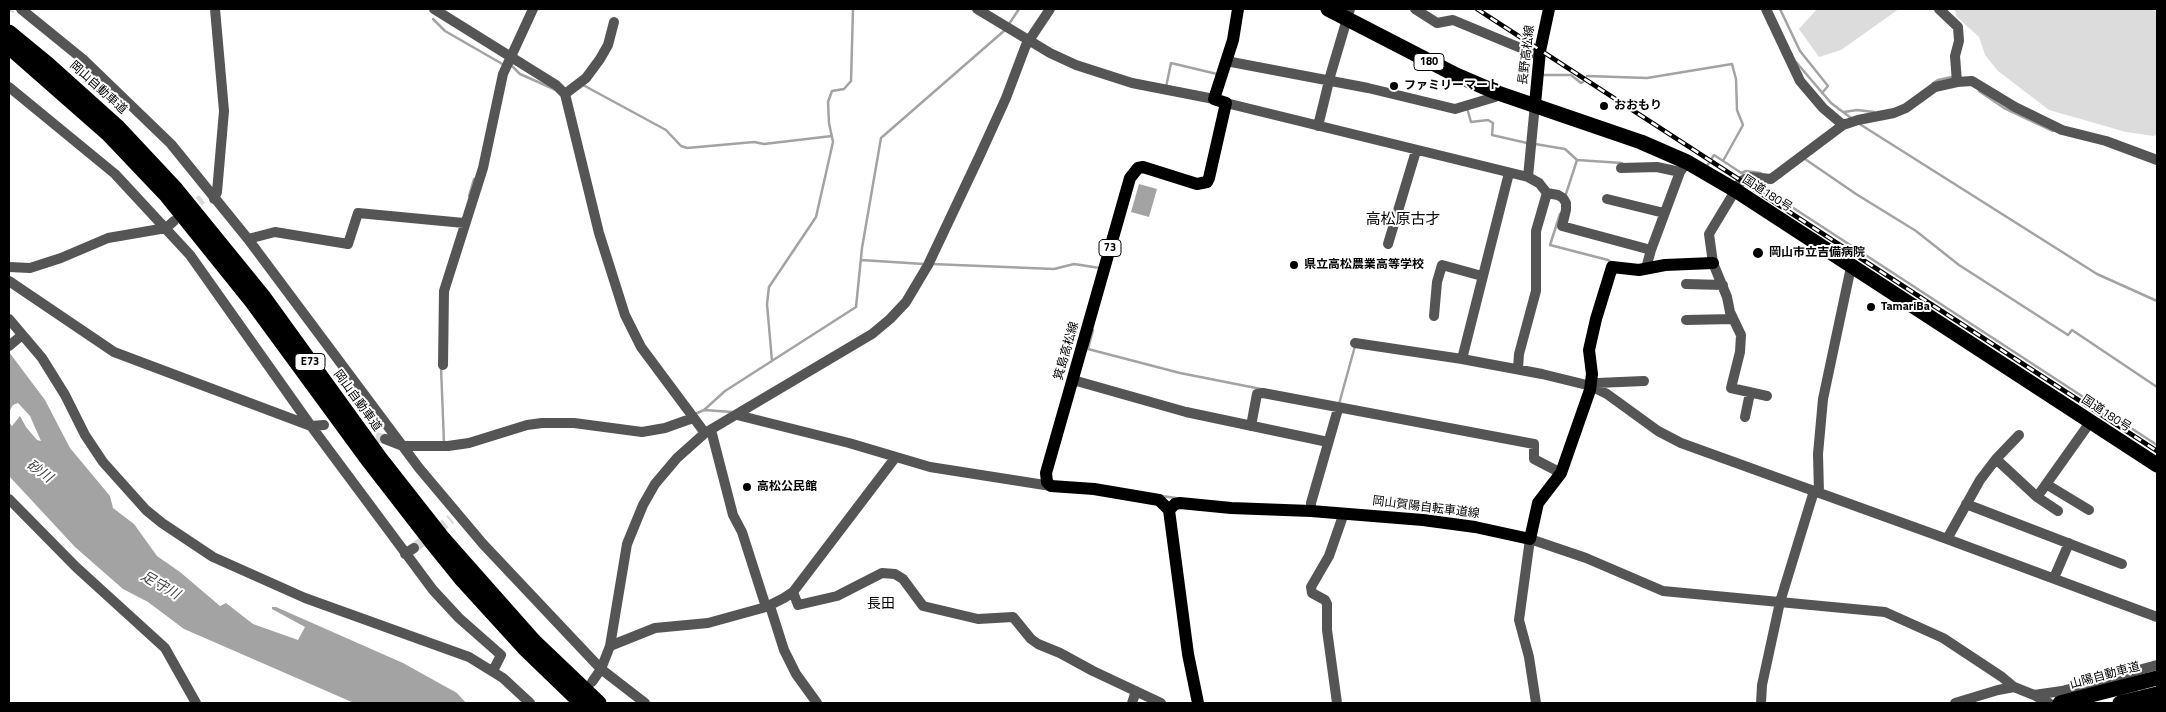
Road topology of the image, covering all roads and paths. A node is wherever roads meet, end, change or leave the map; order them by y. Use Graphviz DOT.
graph roads {
  1 [pos="21,9"];
  2 [pos="215,9"];
  3 [pos="436,9"];
  4 [pos="533,9"];
  5 [pos="977,9"];
  6 [pos="1050,9"];
  7 [pos="1238,9"];
  8 [pos="1328,9"];
  9 [pos="1415,9"];
  10 [pos="1549,9"];
  11 [pos="1766,9"];
  12 [pos="1939,9"];
  13 [pos="1349,14"];
  14 [pos="614,22"];
  15 [pos="9,32"];
  16 [pos="1029,40"];
  17 [pos="9,47"];
  18 [pos="1540,56"];
  19 [pos="1226,61"];
  20 [pos="508,64"];
  21 [pos="1330,81"];
  22 [pos="1957,82"];
  23 [pos="9,88"];
  24 [pos="562,91"];
  25 [pos="1498,93"];
  26 [pos="1214,99"];
  27 [pos="1226,103"];
  28 [pos="1535,104"];
  29 [pos="1851,122"];
  30 [pos="1318,126"];
  31 [pos="1416,150"];
  32 [pos="2157,160"];
  33 [pos="1684,167"];
  34 [pos="1621,168"];
  35 [pos="1508,172"];
  36 [pos="1528,177"];
  37 [pos="1735,190"];
  38 [pos="1547,193"];
  39 [pos="209,197"];
  40 [pos="1607,199"];
  41 [pos="1664,213"];
  42 [pos="174,221"];
  43 [pos="462,223"];
  44 [pos="166,228"];
  45 [pos="248,239"];
  46 [pos="1388,244"];
  47 [pos="1651,250"];
  48 [pos="1713,263"];
  49 [pos="1851,267"];
  50 [pos="1646,268"];
  51 [pos="9,269"];
  52 [pos="1482,276"];
  53 [pos="9,281"];
  54 [pos="1686,284"];
  55 [pos="1723,285"];
  56 [pos="1434,316"];
  57 [pos="9,319"];
  58 [pos="1733,319"];
  59 [pos="1686,320"];
  60 [pos="15,340"];
  61 [pos="1356,344"];
  62 [pos="1463,357"];
  63 [pos="443,365"];
  64 [pos="1518,367"];
  65 [pos="1073,380"];
  66 [pos="1644,381"];
  67 [pos="1593,384"];
  68 [pos="1750,393"];
  69 [pos="1767,396"];
  70 [pos="1338,409"];
  71 [pos="737,415"];
  72 [pos="692,416"];
  73 [pos="1746,417"];
  74 [pos="2091,421"];
  75 [pos="324,425"];
  76 [pos="311,426"];
  77 [pos="1251,426"];
  78 [pos="708,432"];
  79 [pos="2018,434"];
  80 [pos="385,439"];
  81 [pos="1328,442"];
  82 [pos="403,446"];
  83 [pos="896,458"];
  84 [pos="1996,459"];
  85 [pos="2157,464"];
  86 [pos="1560,473"];
  87 [pos="1048,482"];
  88 [pos="2046,484"];
  89 [pos="1816,492"];
  90 [pos="2037,497"];
  91 [pos="9,498"];
  92 [pos="1966,504"];
  93 [pos="1311,508"];
  94 [pos="1169,510"];
  95 [pos="2089,510"];
  96 [pos="2058,511"];
  97 [pos="1344,514"];
  98 [pos="1530,537"];
  99 [pos="1947,539"];
  100 [pos="2069,544"];
  101 [pos="2122,564"];
  102 [pos="2054,578"];
  103 [pos="793,592"];
  104 [pos="1781,601"];
  105 [pos="768,606"];
  106 [pos="2157,617"];
  107 [pos="610,646"];
  108 [pos="2157,665"];
  109 [pos="601,669"];
  110 [pos="492,671"];
  111 [pos="2157,678"];
  112 [pos="592,682"];
  113 [pos="2014,687"];
  114 [pos="1136,692"];
  115 [pos="2034,694"];
  116 [pos="2157,694"];
  117 [pos="196,703"];
  118 [pos="530,703"];
  119 [pos="581,703"];
  120 [pos="599,703"];
  121 [pos="646,703"];
  122 [pos="817,703"];
  123 [pos="1132,703"];
  124 [pos="1161,703"];
  125 [pos="1198,703"];
  126 [pos="1337,703"];
  127 [pos="1536,703"];
  128 [pos="1761,703"];
  129 [pos="1955,703"];
  130 [pos="2049,703"];
  131 [pos="2060,703"];
  132 [pos="2120,703"];
  1 -- 39 [label="street"];
  2 -- 39 [label="street"];
  3 -- 20 [label="street"];
  4 -- 20 [label="street"];
  5 -- 16 [label="street"];
  6 -- 16 [label="street"];
  7 -- 19 [label="main road"];
  8 -- 13 [label="highway, 国道180号 / 180"];
  9 -- 18 [label="street"];
  10 -- 18 [label="main road, 長野高松線"];
  11 -- 29 [label="street"];
  12 -- 22 [label="street"];
  13 -- 21 [label="street"];
  13 -- 25 [label="highway, 国道180号 / 180"];
  14 -- 24 [label="street"];
  15 -- 120 [label="highway, 岡山自動車道 / E73"];
  16 -- 26 [label="street"];
  16 -- 71 [label="street"];
  17 -- 119 [label="highway, E73"];
  18 -- 28 [label="main road, 長野高松線"];
  19 -- 21 [label="street"];
  19 -- 26 [label="main road"];
  20 -- 24 [label="street"];
  20 -- 43 [label="street"];
  21 -- 25 [label="street"];
  21 -- 30 [label="street"];
  22 -- 29 [label="street"];
  22 -- 32 [label="street"];
  23 -- 44 [label="street"];
  24 -- 72 [label="street"];
  25 -- 28 [label="highway, 国道180号 / 180"];
  26 -- 27 [label="main road"];
  27 -- 30 [label="street"];
  27 -- 65 [label="main road, 箕島高松線 / 73"];
  28 -- 33 [label="highway, 国道180号 / 180"];
  28 -- 36 [label="street"];
  29 -- 37 [label="street"];
  30 -- 31 [label="street"];
  31 -- 35 [label="street"];
  31 -- 46 [label="street"];
  33 -- 34 [label="street"];
  33 -- 37 [label="highway, 国道180号 / 180"];
  33 -- 41 [label="street"];
  35 -- 36 [label="street"];
  35 -- 52 [label="street"];
  36 -- 38 [label="street"];
  37 -- 48 [label="street"];
  37 -- 49 [label="highway, 国道180号 / 180"];
  38 -- 47 [label="street"];
  38 -- 64 [label="street"];
  39 -- 45 [label="street"];
  40 -- 41 [label="street"];
  41 -- 47 [label="street"];
  42 -- 44 [label="street"];
  43 -- 45 [label="street"];
  43 -- 63 [label="street"];
  44 -- 51 [label="street"];
  44 -- 76 [label="street"];
  45 -- 82 [label="street"];
  47 -- 50 [label="street"];
  48 -- 50 [label="main road"];
  48 -- 55 [label="street"];
  49 -- 74 [label="highway, 国道180号 / 180"];
  49 -- 89 [label="street"];
  50 -- 67 [label="main road"];
  52 -- 56 [label="street"];
  52 -- 62 [label="street"];
  53 -- 76 [label="street"];
  54 -- 55 [label="street"];
  55 -- 58 [label="street"];
  57 -- 60 [label="street"];
  58 -- 59 [label="street"];
  58 -- 68 [label="street"];
  60 -- 110 [label="street"];
  61 -- 62 [label="street"];
  62 -- 64 [label="street"];
  64 -- 67 [label="street"];
  65 -- 77 [label="street"];
  65 -- 87 [label="main road, 箕島高松線 / 73"];
  66 -- 67 [label="street"];
  67 -- 86 [label="main road"];
  67 -- 89 [label="street"];
  68 -- 69 [label="street"];
  68 -- 73 [label="street"];
  70 -- 77 [label="street"];
  70 -- 81 [label="street"];
  70 -- 86 [label="street"];
  71 -- 78 [label="street"];
  71 -- 83 [label="street"];
  72 -- 78 [label="street"];
  72 -- 82 [label="street"];
  74 -- 85 [label="highway, 国道180号 / 180"];
  74 -- 88 [label="street"];
  75 -- 76 [label="street"];
  76 -- 110 [label="street"];
  77 -- 81 [label="street"];
  78 -- 105 [label="street"];
  78 -- 107 [label="street"];
  79 -- 84 [label="street"];
  80 -- 82 [label="street"];
  81 -- 93 [label="street"];
  82 -- 109 [label="street"];
  83 -- 87 [label="street"];
  83 -- 103 [label="street"];
  84 -- 90 [label="street"];
  84 -- 92 [label="street"];
  86 -- 98 [label="main road"];
  87 -- 94 [label="main road"];
  88 -- 90 [label="street"];
  88 -- 95 [label="street"];
  89 -- 99 [label="street"];
  89 -- 104 [label="street"];
  90 -- 96 [label="street"];
  91 -- 117 [label="street"];
  92 -- 99 [label="street"];
  92 -- 100 [label="street"];
  93 -- 94 [label="main road, 岡山賀陽自転車道線"];
  93 -- 97 [label="main road, 岡山賀陽自転車道線"];
  94 -- 125 [label="main road"];
  97 -- 98 [label="main road, 岡山賀陽自転車道線"];
  97 -- 126 [label="street"];
  98 -- 104 [label="street"];
  98 -- 127 [label="street"];
  99 -- 102 [label="street"];
  100 -- 101 [label="street"];
  100 -- 102 [label="street"];
  102 -- 106 [label="street"];
  103 -- 105 [label="street"];
  103 -- 114 [label="street"];
  104 -- 113 [label="street"];
  104 -- 128 [label="street"];
  105 -- 107 [label="street"];
  105 -- 122 [label="street"];
  107 -- 109 [label="street"];
  108 -- 115 [label="street"];
  109 -- 112 [label="street"];
  109 -- 121 [label="street"];
  110 -- 118 [label="street"];
  111 -- 131 [label="highway, 山陽自動車道"];
  113 -- 115 [label="street"];
  113 -- 129 [label="street"];
  114 -- 123 [label="street"];
  114 -- 124 [label="street"];
  115 -- 130 [label="street"];
  116 -- 132 [label="highway"];
}
